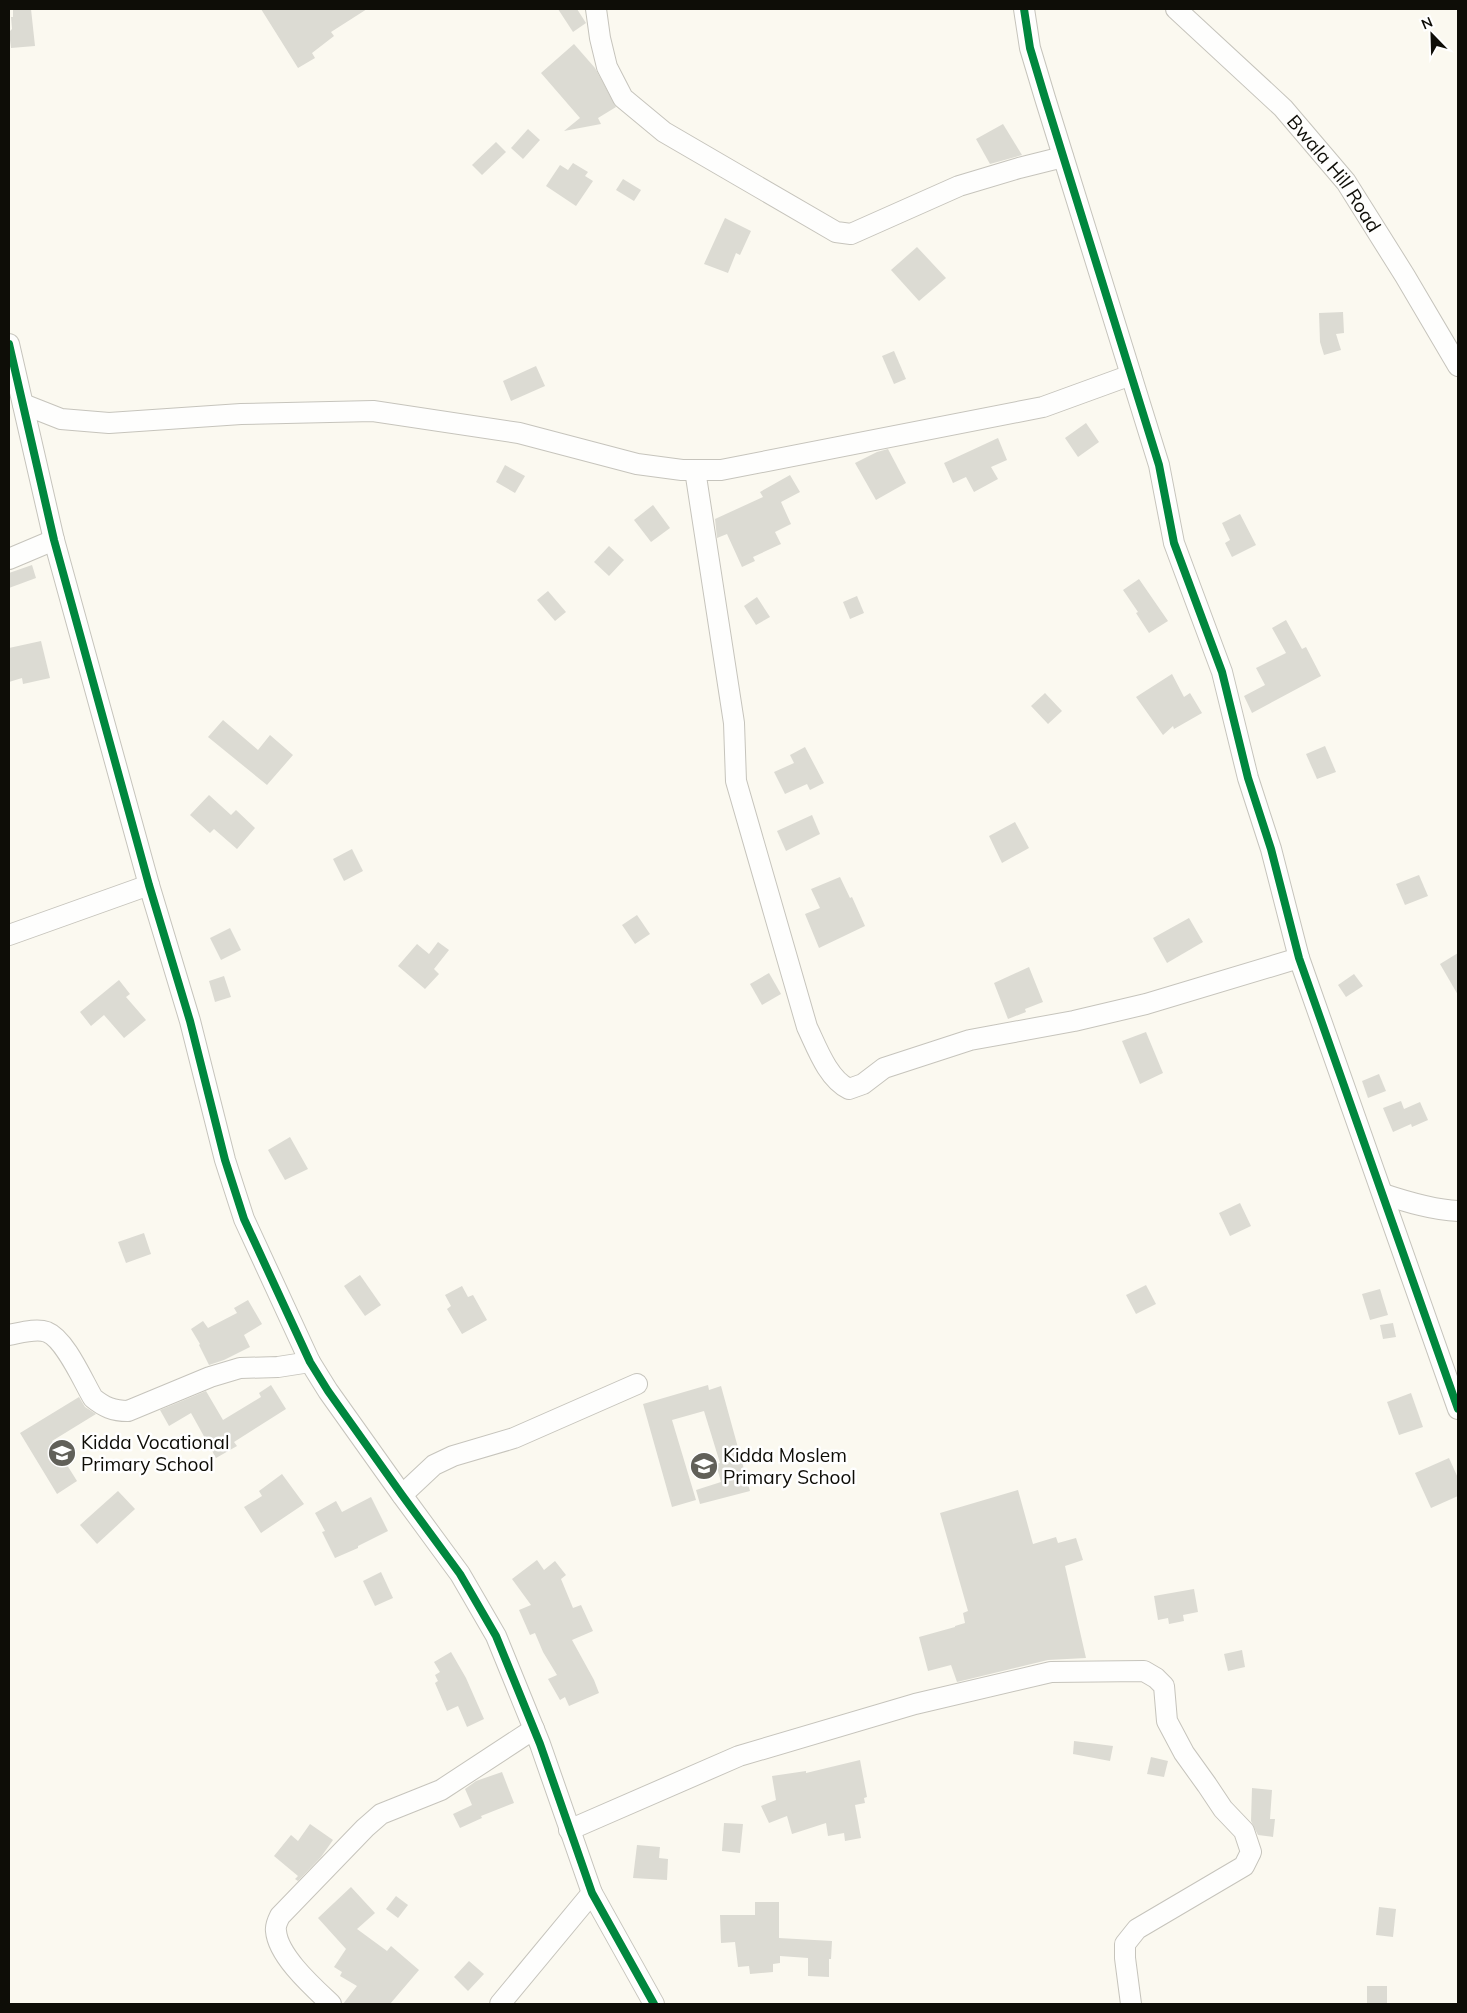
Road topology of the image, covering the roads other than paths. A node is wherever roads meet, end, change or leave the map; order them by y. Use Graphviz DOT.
graph roads {
  1 [pos="596,9"];
  2 [pos="1024,9"];
  3 [pos="1176,9"];
  4 [pos="1063,158"];
  5 [pos="9,344"];
  6 [pos="1458,366"];
  7 [pos="1131,375"];
  8 [pos="23,404"];
  9 [pos="695,470"];
  10 [pos="54,540"];
  11 [pos="9,560"];
  12 [pos="149,884"];
  13 [pos="9,935"];
  14 [pos="1300,958"];
  15 [pos="1383,1194"];
  16 [pos="1458,1211"];
  17 [pos="9,1335"];
  18 [pos="310,1362"];
  19 [pos="636,1384"];
  20 [pos="1458,1409"];
  21 [pos="402,1495"];
  22 [pos="534,1728"];
  23 [pos="568,1830"];
  24 [pos="592,1893"];
  25 [pos="331,2004"];
  26 [pos="500,2004"];
  27 [pos="654,2004"];
  28 [pos="1131,2004"];
  1 -- 4 [label="street"];
  2 -- 4 [label="street"];
  3 -- 6 [label="street, Bwala Hill Road"];
  4 -- 7 [label="street"];
  5 -- 8 [label="street"];
  7 -- 9 [label="street"];
  7 -- 14 [label="street"];
  8 -- 9 [label="street"];
  8 -- 10 [label="street"];
  9 -- 14 [label="street"];
  10 -- 11 [label="street"];
  10 -- 12 [label="street"];
  12 -- 13 [label="street"];
  12 -- 18 [label="street"];
  14 -- 15 [label="street"];
  15 -- 16 [label="street"];
  15 -- 20 [label="street"];
  17 -- 18 [label="street"];
  18 -- 21 [label="street"];
  19 -- 21 [label="street"];
  21 -- 22 [label="street"];
  22 -- 23 [label="street"];
  22 -- 25 [label="street"];
  23 -- 24 [label="street"];
  23 -- 28 [label="street"];
  24 -- 26 [label="street"];
  24 -- 27 [label="street"];
}
